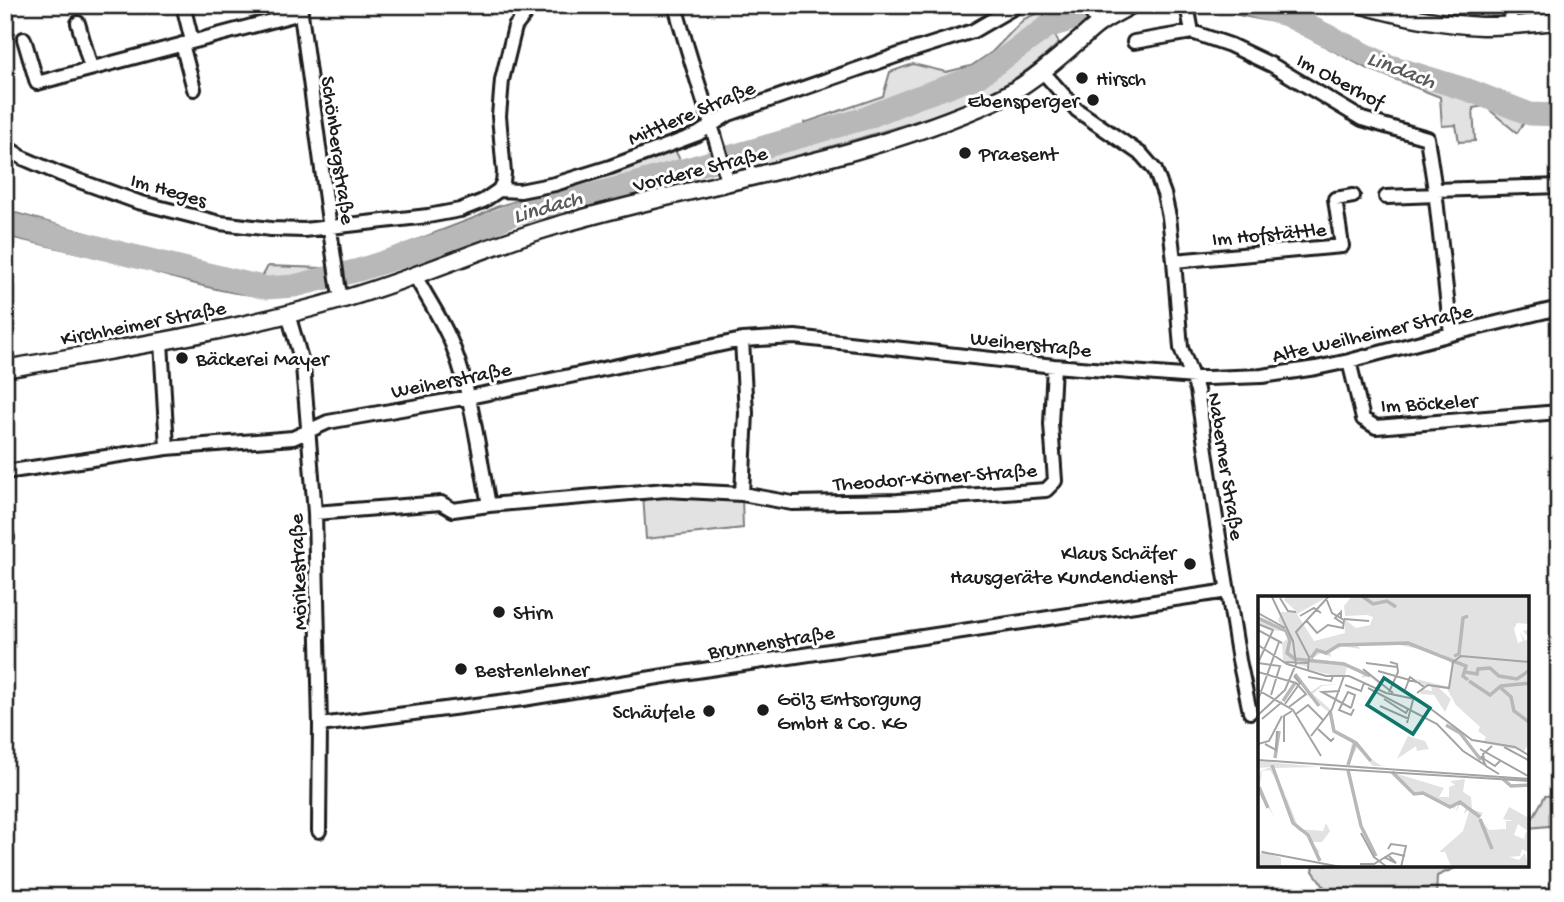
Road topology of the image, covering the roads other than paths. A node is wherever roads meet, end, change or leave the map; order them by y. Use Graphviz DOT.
graph roads {
  1 [pos="183,5"];
  2 [pos="532,5"];
  3 [pos="675,5"];
  4 [pos="1018,5"];
  5 [pos="1088,5"];
  6 [pos="1114,5"];
  7 [pos="1131,5"];
  8 [pos="1187,5"];
  9 [pos="1362,5"];
  10 [pos="1509,5"];
  11 [pos="300,9"];
  12 [pos="1559,20"];
  13 [pos="1100,22"];
  14 [pos="78,23"];
  15 [pos="1511,25"];
  16 [pos="1192,32"];
  17 [pos="24,39"];
  18 [pos="1134,42"];
  19 [pos="187,43"];
  20 [pos="91,68"];
  21 [pos="1042,71"];
  22 [pos="194,89"];
  23 [pos="712,125"];
  24 [pos="5,146"];
  25 [pos="726,176"];
  26 [pos="1559,186"];
  27 [pos="499,190"];
  28 [pos="1435,192"];
  29 [pos="1353,196"];
  30 [pos="1386,197"];
  31 [pos="331,228"];
  32 [pos="1174,261"];
  33 [pos="415,276"];
  34 [pos="340,292"];
  35 [pos="1559,308"];
  36 [pos="288,314"];
  37 [pos="1451,334"];
  38 [pos="742,340"];
  39 [pos="161,341"];
  40 [pos="1349,361"];
  41 [pos="1054,366"];
  42 [pos="5,369"];
  43 [pos="1192,377"];
  44 [pos="469,397"];
  45 [pos="1559,412"];
  46 [pos="308,430"];
  47 [pos="167,448"];
  48 [pos="5,472"];
  49 [pos="743,494"];
  50 [pos="489,505"];
  51 [pos="315,513"];
  52 [pos="1228,591"];
  53 [pos="1250,712"];
  54 [pos="320,725"];
  55 [pos="319,831"];
  1 -- 19 [label="street"];
  2 -- 27 [label="street"];
  3 -- 23 [label="street"];
  4 -- 23 [label="street, Mittlere Straße"];
  5 -- 13 [label="main road"];
  6 -- 13 [label="main road"];
  7 -- 13 [label="main road"];
  8 -- 16 [label="street"];
  9 -- 15 [label="main road"];
  10 -- 15 [label="street"];
  11 -- 19 [label="street"];
  11 -- 31 [label="street, Schönbergstraße"];
  12 -- 15 [label="main road"];
  13 -- 21 [label="main road, Vordere Straße"];
  14 -- 20 [label="street"];
  16 -- 18 [label="street, Im Oberhof"];
  16 -- 28 [label="street, Im Oberhof"];
  17 -- 20 [label="street"];
  19 -- 20 [label="street"];
  19 -- 22 [label="street"];
  21 -- 25 [label="main road, Vordere Straße"];
  21 -- 32 [label="street, Naberner Straße"];
  23 -- 25 [label="street"];
  23 -- 27 [label="street, Mittlere Straße"];
  24 -- 31 [label="street, Im Heges"];
  25 -- 33 [label="main road, Vordere Straße"];
  26 -- 28 [label="street"];
  27 -- 31 [label="street, Mittlere Straße"];
  28 -- 30 [label="street"];
  28 -- 37 [label="street"];
  29 -- 32 [label="street, Im Hofstättle"];
  31 -- 34 [label="street, Schönbergstraße"];
  32 -- 43 [label="street, Naberner Straße"];
  33 -- 34 [label="main road, Vordere Straße"];
  33 -- 44 [label="street"];
  34 -- 36 [label="main road, Vordere Straße"];
  35 -- 37 [label="street, Alte Weilheimer Straße"];
  36 -- 39 [label="main road, Kirchheimer Straße"];
  36 -- 46 [label="street, Mörikestraße"];
  37 -- 40 [label="street, Alte Weilheimer Straße"];
  38 -- 41 [label="street, Weiherstraße"];
  38 -- 44 [label="street, Weiherstraße"];
  38 -- 49 [label="street"];
  39 -- 42 [label="main road, Kirchheimer Straße"];
  39 -- 47 [label="street"];
  40 -- 43 [label="street, Alte Weilheimer Straße"];
  40 -- 45 [label="street, Im Böckeler"];
  41 -- 43 [label="street, Weiherstraße"];
  41 -- 49 [label="street, Theodor-Körner-Straße"];
  43 -- 52 [label="street, Naberner Straße"];
  44 -- 46 [label="street, Weiherstraße"];
  44 -- 50 [label="street"];
  46 -- 47 [label="street, Weiherstraße"];
  46 -- 51 [label="street, Mörikestraße"];
  47 -- 48 [label="street, Weiherstraße"];
  49 -- 50 [label="street, Theodor-Körner-Straße"];
  50 -- 51 [label="street, Theodor-Körner-Straße"];
  51 -- 54 [label="street, Mörikestraße"];
  52 -- 53 [label="street, Naberner Straße"];
  52 -- 54 [label="street, Brunnenstraße"];
  54 -- 55 [label="street, Mörikestraße"];
}
